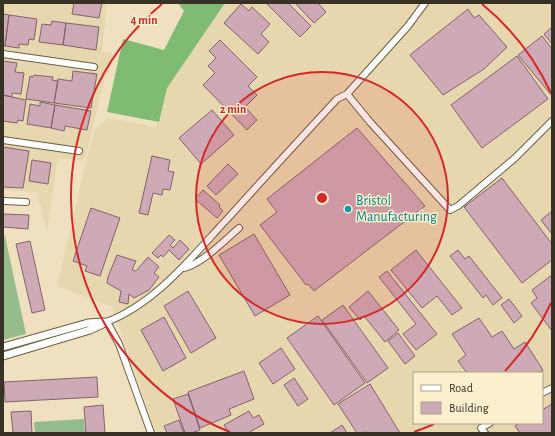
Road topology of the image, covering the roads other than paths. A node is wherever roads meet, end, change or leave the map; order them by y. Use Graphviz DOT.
graph roads {
  1 [pos="425,3"];
  2 [pos="3,54"];
  3 [pos="94,67"];
  4 [pos="348,94"];
  5 [pos="552,121"];
  6 [pos="3,140"];
  7 [pos="79,152"];
  8 [pos="3,201"];
  9 [pos="26,202"];
  10 [pos="239,228"];
  11 [pos="182,269"];
  12 [pos="106,322"];
  13 [pos="3,347"];
  14 [pos="3,356"];
  15 [pos="552,388"];
  16 [pos="543,392"];
  17 [pos="151,433"];
  1 -- 4 [label="street"];
  2 -- 3 [label="street"];
  4 -- 5 [label="street"];
  4 -- 11 [label="street"];
  6 -- 7 [label="street"];
  8 -- 9 [label="street"];
  10 -- 11 [label="street"];
  11 -- 12 [label="street"];
  12 -- 13 [label="street"];
  12 -- 14 [label="street"];
  12 -- 17 [label="street"];
  15 -- 16 [label="street"];
}
